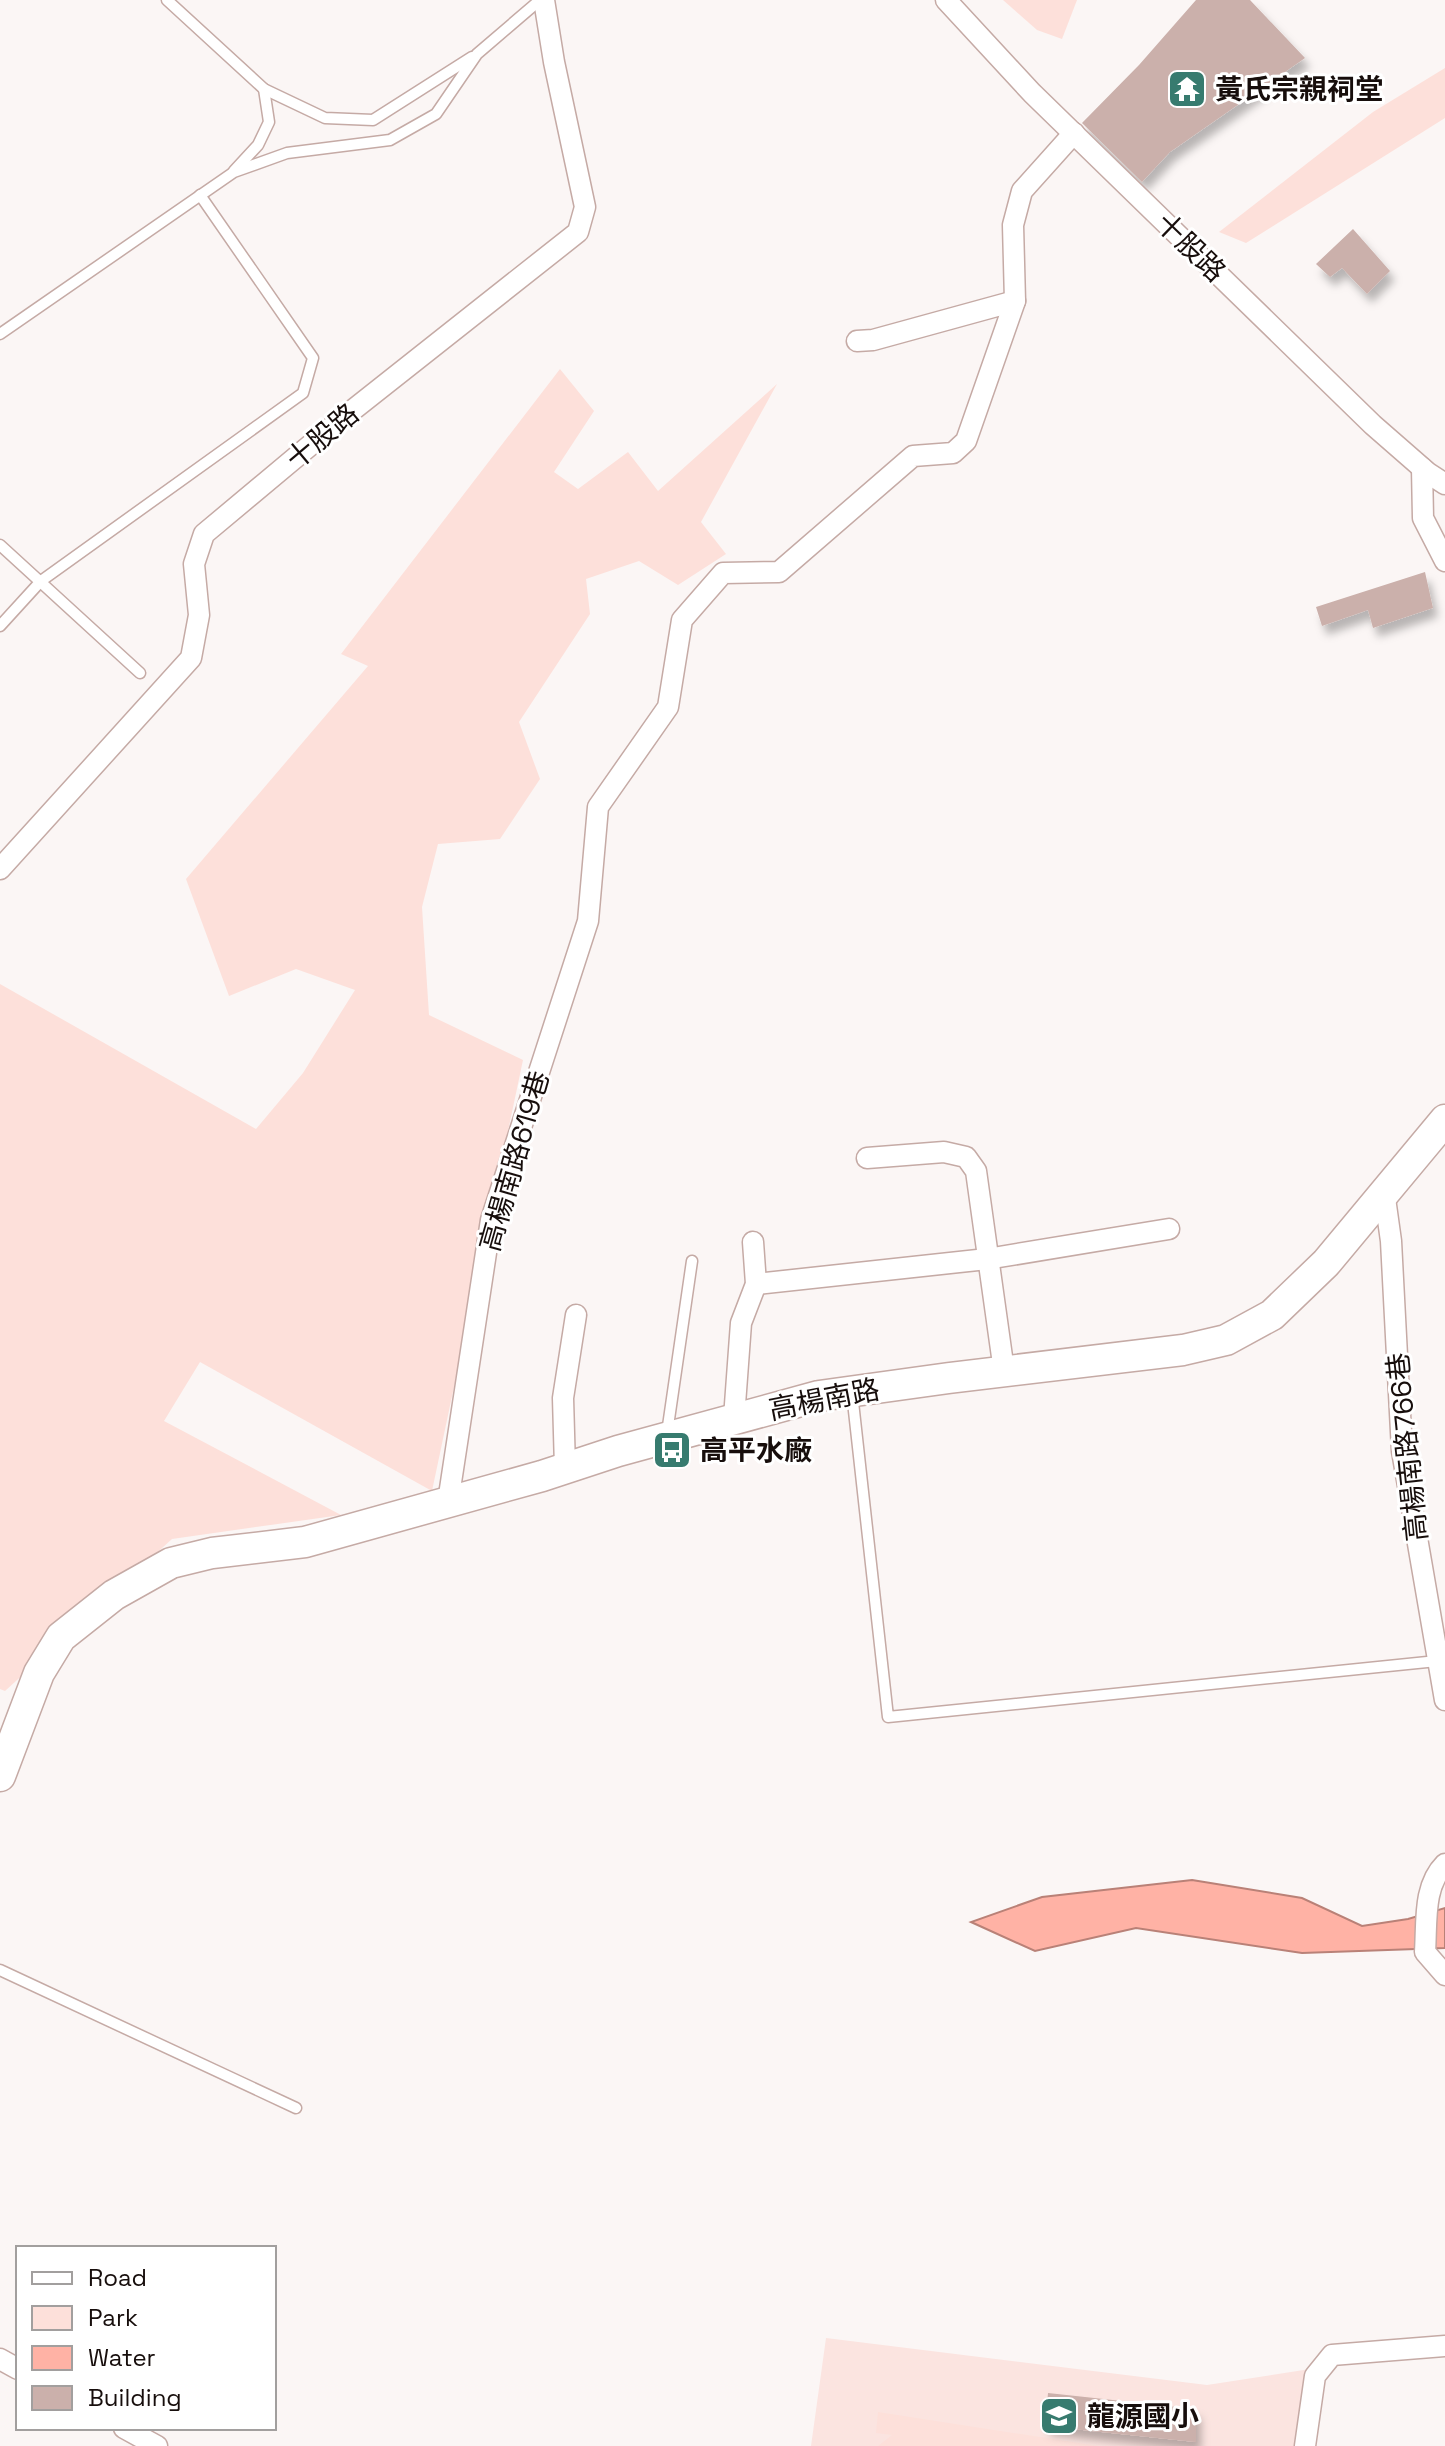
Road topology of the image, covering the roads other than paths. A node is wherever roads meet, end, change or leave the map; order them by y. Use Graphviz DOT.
graph roads {
  1 [pos="167,0"];
  2 [pos="542,0"];
  3 [pos="946,0"];
  4 [pos="477,54"];
  5 [pos="264,89"];
  6 [pos="1074,133"];
  7 [pos="234,172"];
  8 [pos="200,195"];
  9 [pos="1015,301"];
  10 [pos="0,334"];
  11 [pos="857,341"];
  12 [pos="1422,468"];
  13 [pos="1445,484"];
  14 [pos="0,545"];
  15 [pos="1445,561"];
  16 [pos="41,581"];
  17 [pos="0,626"];
  18 [pos="140,673"];
  19 [pos="0,869"];
  20 [pos="1445,1120"];
  21 [pos="867,1158"];
  22 [pos="1384,1191"];
  23 [pos="1169,1229"];
  24 [pos="753,1242"];
  25 [pos="987,1259"];
  26 [pos="692,1261"];
  27 [pos="756,1284"];
  28 [pos="576,1315"];
  29 [pos="1004,1371"];
  30 [pos="852,1391"];
  31 [pos="734,1418"];
  32 [pos="666,1437"];
  33 [pos="565,1468"];
  34 [pos="448,1502"];
  35 [pos="1437,1661"];
  36 [pos="1445,1700"];
  37 [pos="10,1722"];
  38 [pos="0,1776"];
  39 [pos="1445,1864"];
  40 [pos="0,1970"];
  41 [pos="1444,1975"];
  42 [pos="296,2108"];
  43 [pos="1445,2346"];
  44 [pos="128,2430"];
  45 [pos="157,2446"];
  46 [pos="1305,2446"];
  1 -- 5 [label="lane"];
  2 -- 4 [label="lane"];
  2 -- 19 [label="street, 十股路"];
  3 -- 6 [label="street, 十股路"];
  4 -- 5 [label="lane"];
  4 -- 7 [label="lane"];
  5 -- 7 [label="lane"];
  6 -- 9 [label="street"];
  6 -- 12 [label="street, 十股路"];
  7 -- 8 [label="lane"];
  8 -- 10 [label="lane"];
  8 -- 16 [label="lane"];
  9 -- 11 [label="street"];
  9 -- 34 [label="street, 高楊南路619巷"];
  12 -- 13 [label="street, 十股路"];
  12 -- 15 [label="street"];
  14 -- 16 [label="lane"];
  16 -- 17 [label="lane"];
  16 -- 18 [label="lane"];
  20 -- 22 [label="street, 高楊南路"];
  21 -- 25 [label="street"];
  22 -- 29 [label="street, 高楊南路"];
  22 -- 35 [label="street, 高楊南路766巷"];
  23 -- 25 [label="street"];
  24 -- 27 [label="street"];
  25 -- 27 [label="street"];
  25 -- 29 [label="street"];
  26 -- 32 [label="lane"];
  27 -- 31 [label="street"];
  28 -- 33 [label="street"];
  29 -- 30 [label="street, 高楊南路"];
  30 -- 31 [label="street, 高楊南路"];
  30 -- 35 [label="lane"];
  31 -- 32 [label="street, 高楊南路"];
  32 -- 33 [label="street, 高楊南路"];
  33 -- 34 [label="street, 高楊南路"];
  34 -- 37 [label="street, 高楊南路"];
  35 -- 36 [label="street, 高楊南路766巷"];
  37 -- 38 [label="street, 高楊南路"];
  39 -- 41 [label="street"];
  40 -- 42 [label="lane"];
  43 -- 46 [label="street"];
  44 -- 45 [label="street"];
}
